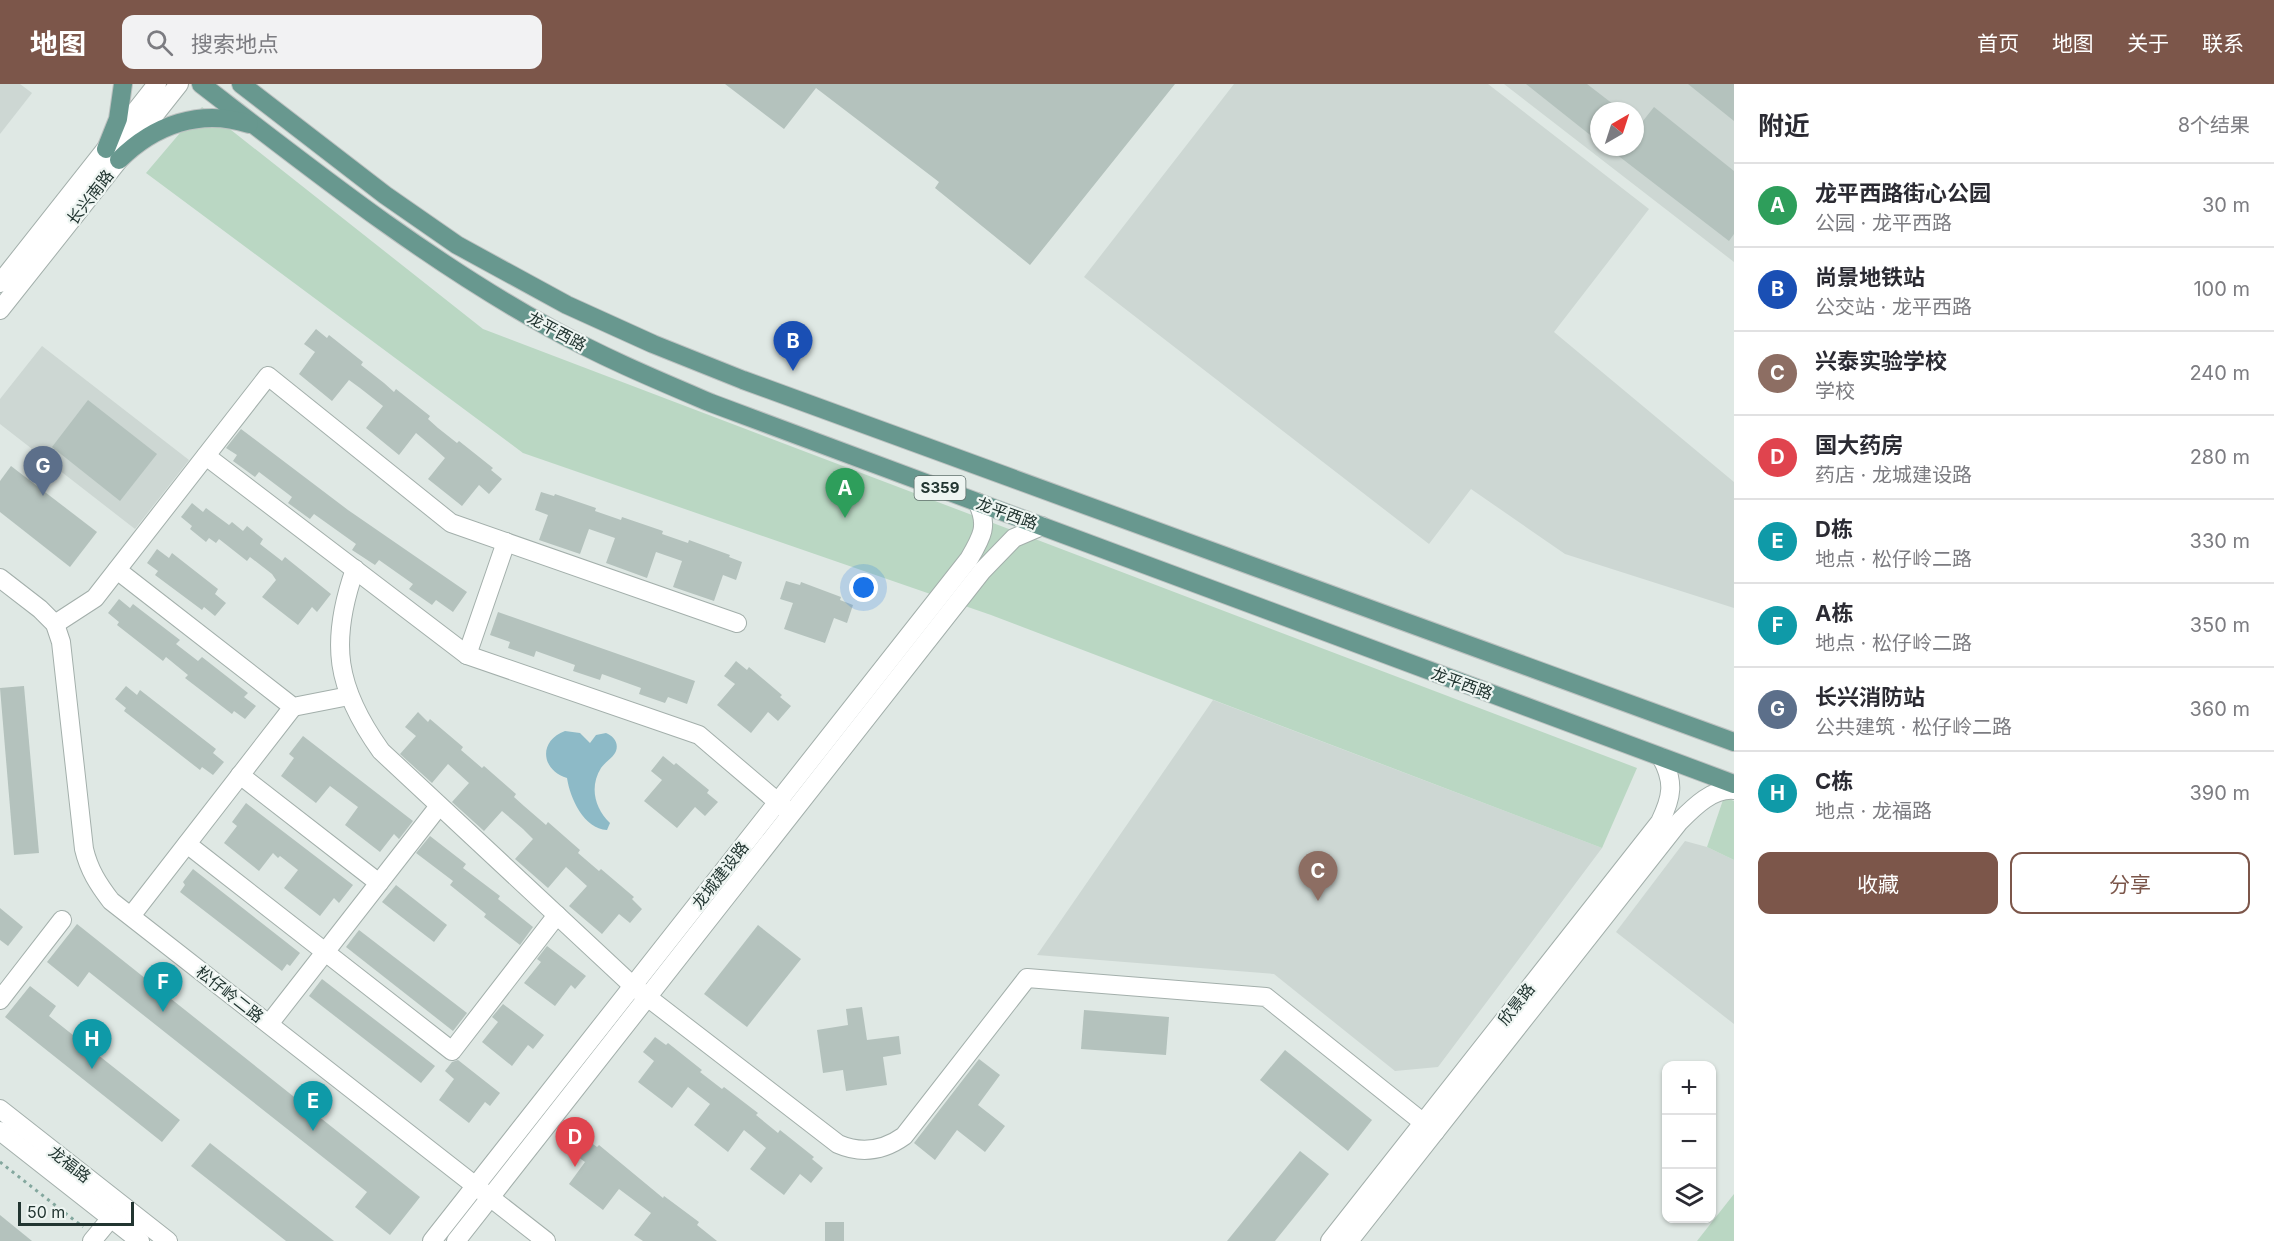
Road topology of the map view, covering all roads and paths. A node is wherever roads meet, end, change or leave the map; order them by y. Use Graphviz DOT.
graph roads {
  1 [pos="123,84"];
  2 [pos="157,84"];
  3 [pos="179,84"];
  4 [pos="201,84"];
  5 [pos="242,84"];
  6 [pos="260,84"];
  7 [pos="275,110"];
  8 [pos="258,127"];
  9 [pos="113,154"];
  10 [pos="0,283"];
  11 [pos="0,310"];
  12 [pos="206,456"];
  13 [pos="977,502"];
  14 [pos="1042,526"];
  15 [pos="506,542"];
  16 [pos="117,570"];
  17 [pos="355,570"];
  18 [pos="0,578"];
  19 [pos="738,622"];
  20 [pos="55,624"];
  21 [pos="467,655"];
  22 [pos="349,696"];
  23 [pos="294,707"];
  24 [pos="1734,742"];
  25 [pos="1661,758"];
  26 [pos="240,776"];
  27 [pos="1734,784"];
  28 [pos="1734,790"];
  29 [pos="439,806"];
  30 [pos="785,808"];
  31 [pos="187,844"];
  32 [pos="379,883"];
  33 [pos="557,915"];
  34 [pos="131,916"];
  35 [pos="62,920"];
  36 [pos="325,952"];
  37 [pos="640,991"];
  38 [pos="0,1000"];
  39 [pos="269,1024"];
  40 [pos="0,1109"];
  41 [pos="1429,1128"];
  42 [pos="0,1131"];
  43 [pos="0,1162"];
  44 [pos="475,1186"];
  45 [pos="490,1197"];
  46 [pos="111,1218"];
  47 [pos="93,1239"];
  48 [pos="140,1241"];
  49 [pos="168,1241"];
  50 [pos="432,1241"];
  51 [pos="456,1241"];
  52 [pos="546,1241"];
  53 [pos="1330,1241"];
  54 [pos="1349,1241"];
  1 -- 9 [label="main road"];
  2 -- 9 [label="street, 长兴南路"];
  3 -- 9 [label="street, 长兴南路"];
  4 -- 8 [label="main road, 龙平西路 / S359"];
  5 -- 7 [label="main road, 龙平西路 / S359"];
  6 -- 7 [label="main road"];
  7 -- 24 [label="main road, 龙平西路 / S359"];
  8 -- 9 [label="main road"];
  8 -- 13 [label="main road, 龙平西路 / S359"];
  9 -- 10 [label="street, 长兴南路"];
  9 -- 11 [label="street, 长兴南路"];
  12 -- 15 [label="street"];
  12 -- 16 [label="street"];
  12 -- 17 [label="street"];
  13 -- 14 [label="main road, 龙平西路 / S359"];
  13 -- 30 [label="street, 龙城建设路"];
  14 -- 25 [label="main road, 龙平西路 / S359"];
  14 -- 30 [label="street, 龙城建设路"];
  15 -- 19 [label="street"];
  15 -- 21 [label="street"];
  16 -- 20 [label="street"];
  16 -- 23 [label="street"];
  17 -- 21 [label="street"];
  17 -- 22 [label="street"];
  18 -- 20 [label="street"];
  20 -- 34 [label="street, 松仔岭二路"];
  21 -- 30 [label="street"];
  22 -- 23 [label="street"];
  22 -- 29 [label="street"];
  23 -- 26 [label="street"];
  25 -- 27 [label="main road, 龙平西路 / S359"];
  25 -- 41 [label="street, 欣景路"];
  26 -- 31 [label="street"];
  26 -- 32 [label="street"];
  28 -- 41 [label="street, 欣景路"];
  29 -- 32 [label="street"];
  29 -- 33 [label="street"];
  30 -- 37 [label="street, 龙城建设路"];
  31 -- 34 [label="street"];
  31 -- 36 [label="street"];
  32 -- 36 [label="street"];
  33 -- 36 [label="street"];
  33 -- 37 [label="street"];
  34 -- 39 [label="street, 松仔岭二路"];
  35 -- 38 [label="street"];
  36 -- 39 [label="street"];
  37 -- 41 [label="street"];
  37 -- 44 [label="street, 龙城建设路"];
  37 -- 45 [label="street, 龙城建设路"];
  39 -- 44 [label="street, 松仔岭二路"];
  40 -- 49 [label="street, 龙福路"];
  41 -- 53 [label="street, 欣景路"];
  41 -- 54 [label="street, 欣景路"];
  42 -- 46 [label="street, 龙福路"];
  43 -- 47 [label="path"];
  44 -- 45 [label="street, 松仔岭二路"];
  44 -- 50 [label="street, 龙城建设路"];
  45 -- 51 [label="street, 龙城建设路"];
  45 -- 52 [label="street, 松仔岭二路"];
  46 -- 47 [label="street"];
  46 -- 48 [label="street, 龙福路"];
}
